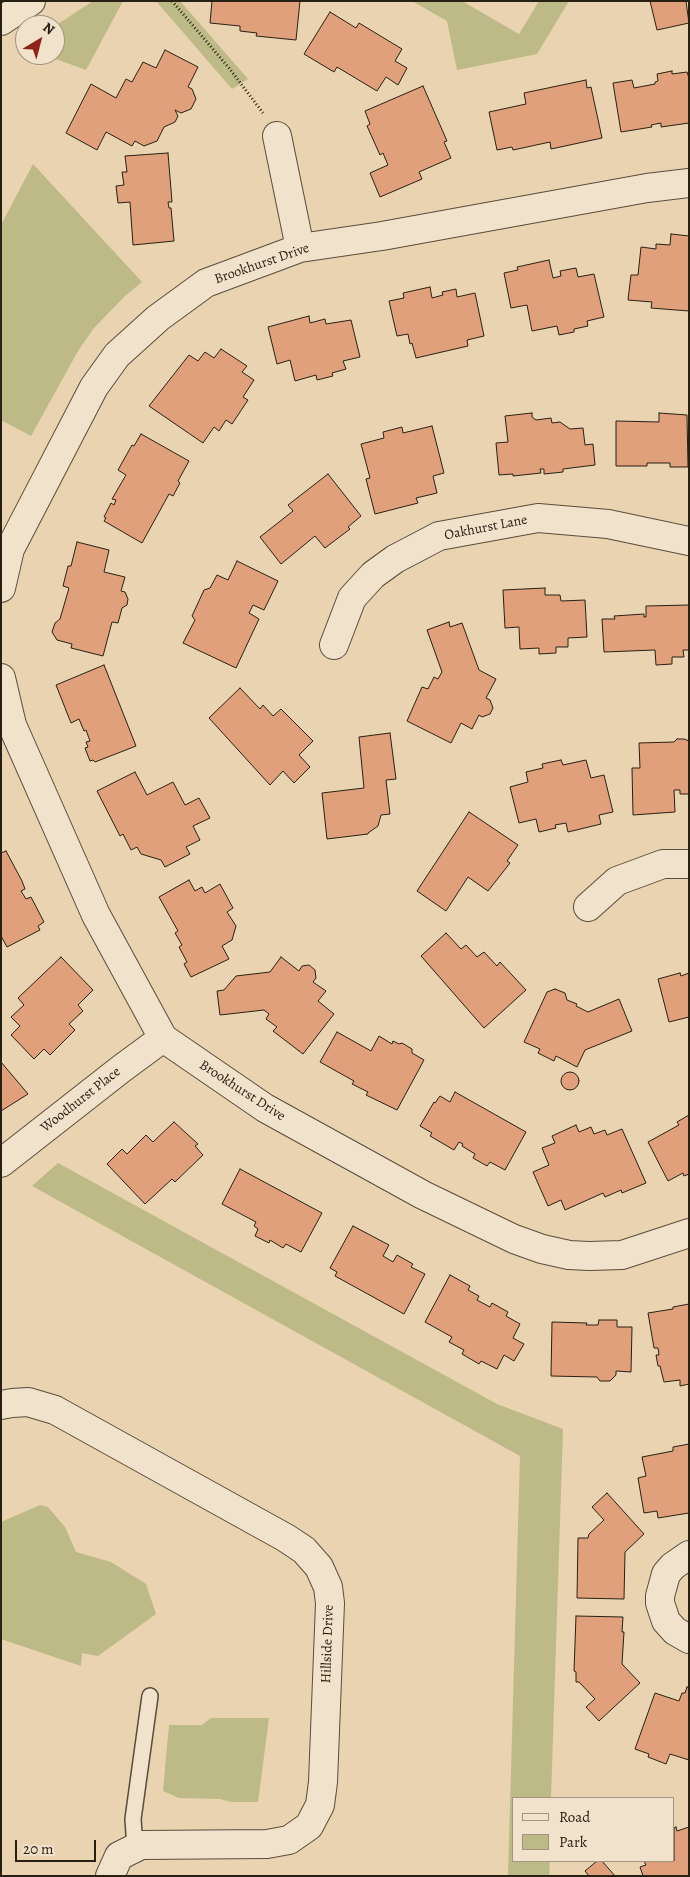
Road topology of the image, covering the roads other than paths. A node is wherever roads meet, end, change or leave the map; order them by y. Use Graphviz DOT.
graph roads {
  1 [pos="31,1"];
  2 [pos="1,21"];
  3 [pos="277,136"];
  4 [pos="689,183"];
  5 [pos="300,248"];
  6 [pos="689,541"];
  7 [pos="1,588"];
  8 [pos="334,645"];
  9 [pos="1,678"];
  10 [pos="689,864"];
  11 [pos="588,907"];
  12 [pos="162,1038"];
  13 [pos="1,1163"];
  14 [pos="689,1233"];
  15 [pos="1,1405"];
  16 [pos="689,1555"];
  17 [pos="689,1639"];
  18 [pos="150,1696"];
  19 [pos="121,1860"];
  1 -- 2 [label="street"];
  3 -- 5 [label="street"];
  4 -- 5 [label="street, Brookhurst Drive"];
  5 -- 7 [label="street, Brookhurst Drive"];
  6 -- 8 [label="street, Oakhurst Lane"];
  9 -- 12 [label="street, Brookhurst Drive"];
  10 -- 11 [label="street"];
  12 -- 13 [label="street, Woodhurst Place"];
  12 -- 14 [label="street, Brookhurst Drive"];
  15 -- 19 [label="street, Hillside Drive"];
  16 -- 17 [label="street"];
  18 -- 19 [label="lane"];
}
